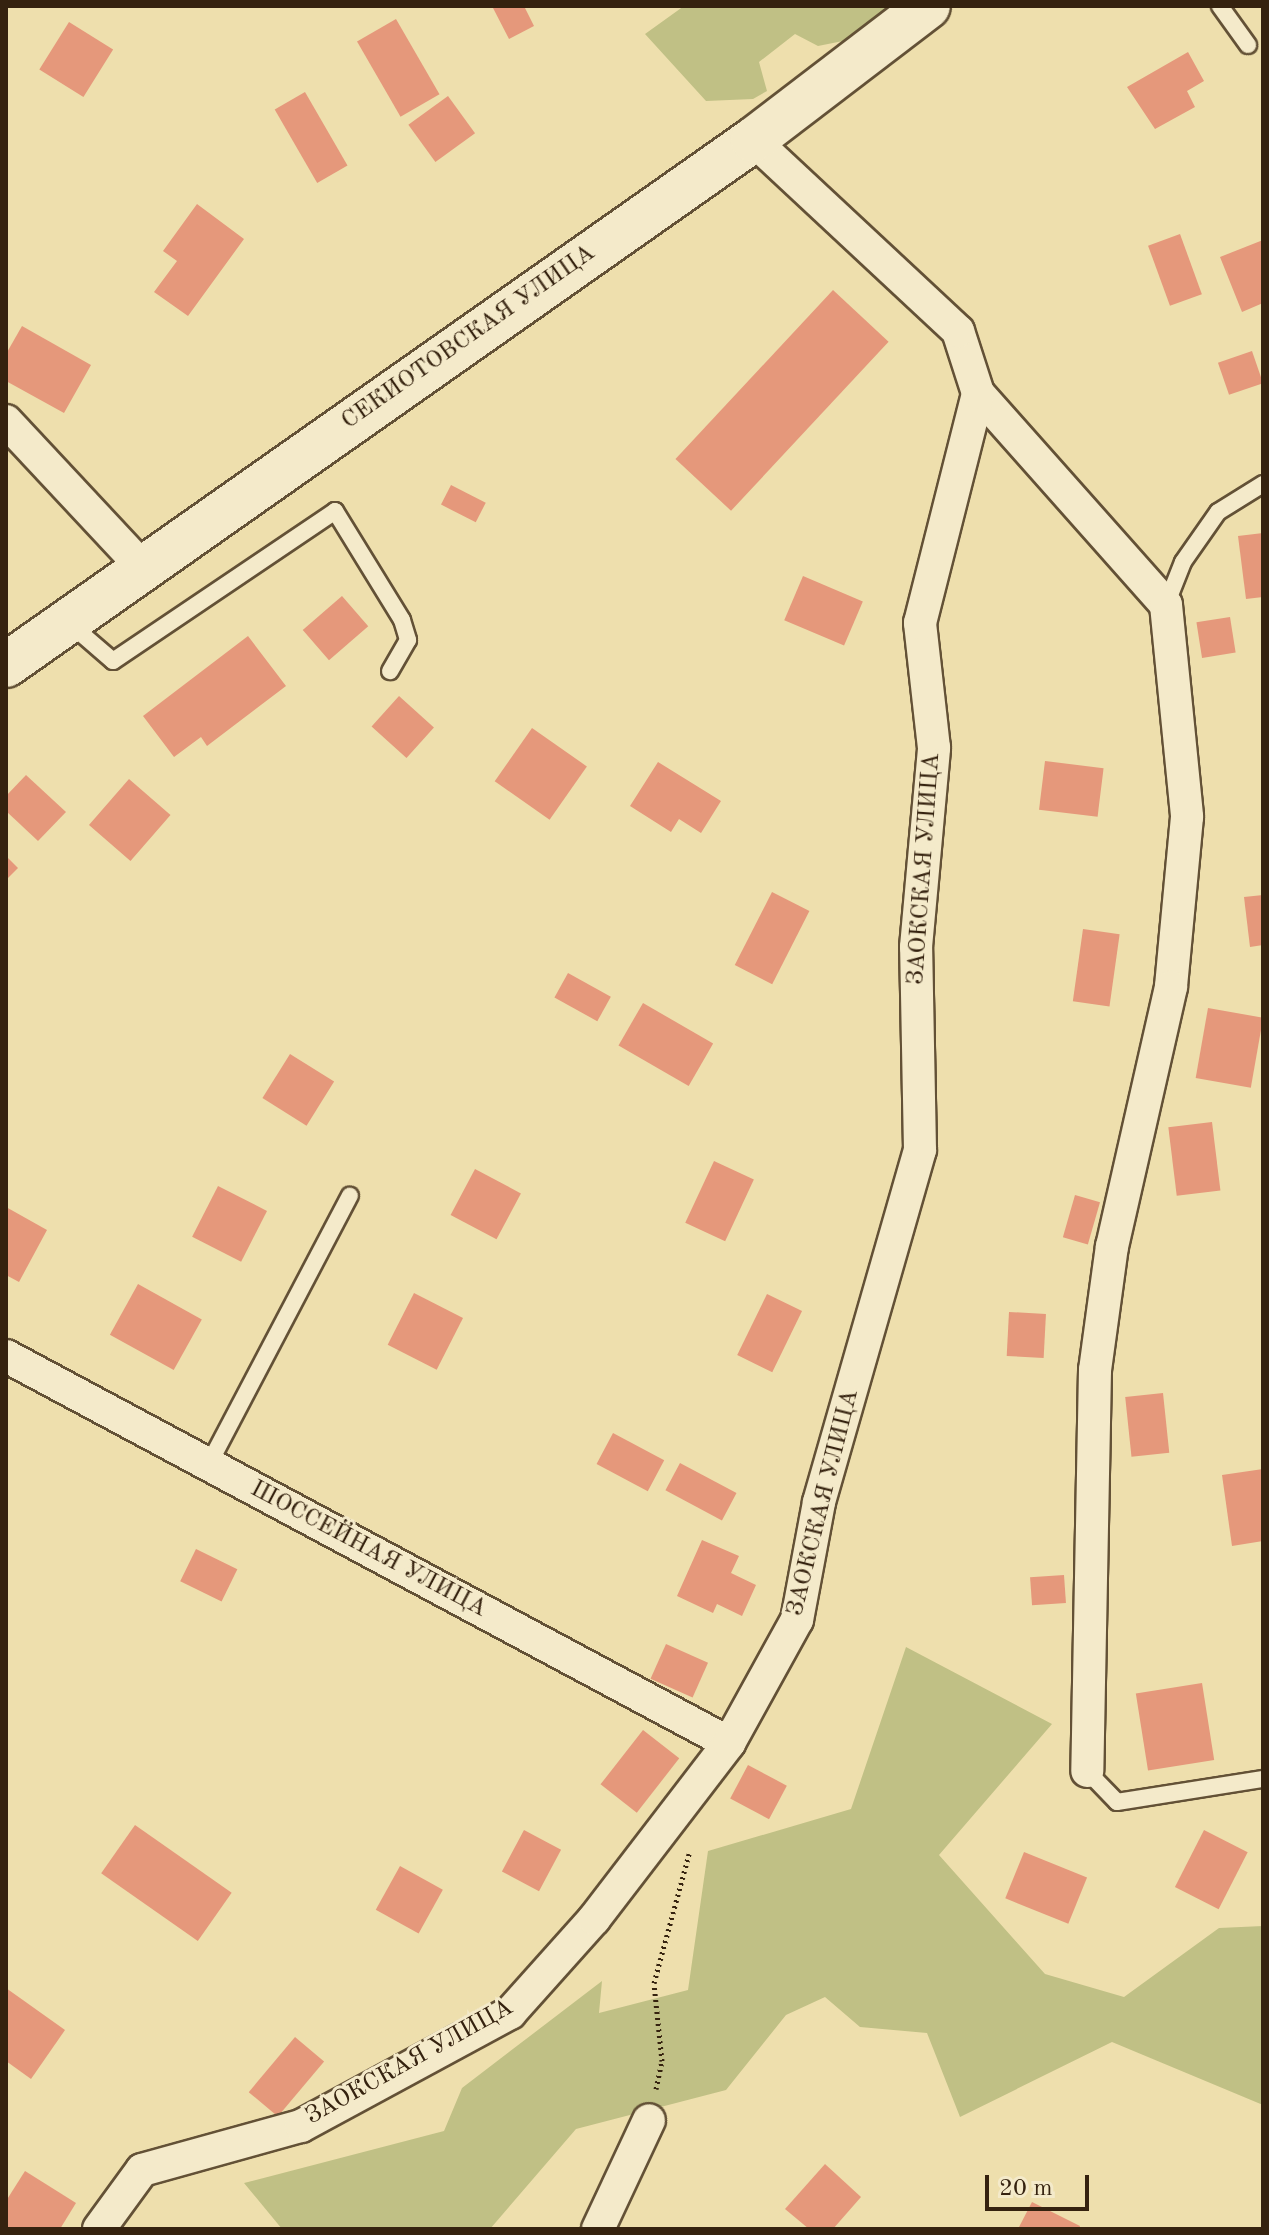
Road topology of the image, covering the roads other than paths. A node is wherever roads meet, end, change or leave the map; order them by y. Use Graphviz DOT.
graph roads {
  1 [pos="928,6"];
  2 [pos="1220,6"];
  3 [pos="1248,45"];
  4 [pos="753,140"];
  5 [pos="978,393"];
  6 [pos="6,421"];
  7 [pos="1263,484"];
  8 [pos="144,569"];
  9 [pos="1166,605"];
  10 [pos="68,622"];
  11 [pos="6,665"];
  12 [pos="390,671"];
  13 [pos="350,1196"];
  14 [pos="6,1356"];
  15 [pos="209,1464"];
  16 [pos="729,1743"];
  17 [pos="1087,1771"];
  18 [pos="1263,1779"];
  19 [pos="649,2120"];
  20 [pos="99,2229"];
  21 [pos="598,2229"];
  1 -- 4 [label="main road, СЕКИОТОВСКАЯ УЛИЦА"];
  2 -- 3 [label="lane"];
  4 -- 5 [label="street"];
  4 -- 8 [label="main road, СЕКИОТОВСКАЯ УЛИЦА"];
  5 -- 9 [label="street"];
  5 -- 16 [label="street, ЗАОКСКАЯ УЛИЦА"];
  6 -- 8 [label="street"];
  7 -- 9 [label="lane"];
  8 -- 10 [label="main road, СЕКИОТОВСКАЯ УЛИЦА"];
  9 -- 17 [label="street"];
  10 -- 11 [label="main road, СЕКИОТОВСКАЯ УЛИЦА"];
  10 -- 12 [label="lane"];
  13 -- 15 [label="lane"];
  14 -- 15 [label="street, ШОССЕЙНАЯ УЛИЦА"];
  15 -- 16 [label="street, ШОССЕЙНАЯ УЛИЦА"];
  16 -- 20 [label="street, ЗАОКСКАЯ УЛИЦА"];
  17 -- 18 [label="lane"];
  19 -- 21 [label="street"];
}
